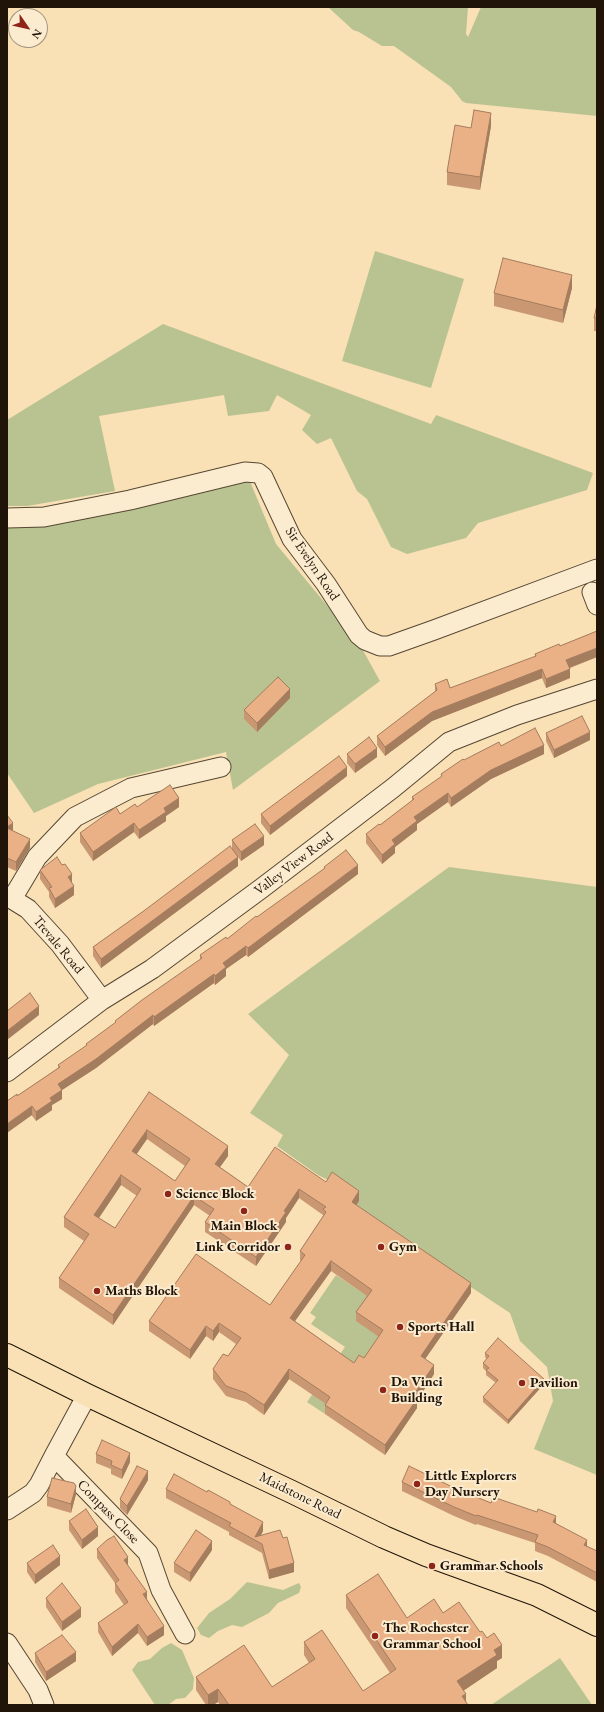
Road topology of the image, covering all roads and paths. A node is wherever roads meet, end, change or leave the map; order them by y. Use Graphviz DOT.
graph roads {
  1 [pos="7,518"];
  2 [pos="597,569"];
  3 [pos="597,689"];
  4 [pos="221,767"];
  5 [pos="10,898"];
  6 [pos="102,1000"];
  7 [pos="7,1072"];
  8 [pos="7,1355"];
  9 [pos="86,1395"];
  10 [pos="54,1456"];
  11 [pos="7,1510"];
  12 [pos="597,1625"];
  13 [pos="185,1634"];
  14 [pos="7,1643"];
  15 [pos="44,1705"];
  1 -- 2 [label="street, Sir Evelyn Road"];
  3 -- 6 [label="street, Valley View Road"];
  4 -- 5 [label="street"];
  5 -- 6 [label="street, Trevale Road"];
  6 -- 7 [label="street, Valley View Road"];
  8 -- 9 [label="main road, Maidstone Road"];
  9 -- 10 [label="street"];
  9 -- 12 [label="main road, Maidstone Road"];
  10 -- 11 [label="street"];
  10 -- 13 [label="street, Compass Close"];
  14 -- 15 [label="street"];
}
